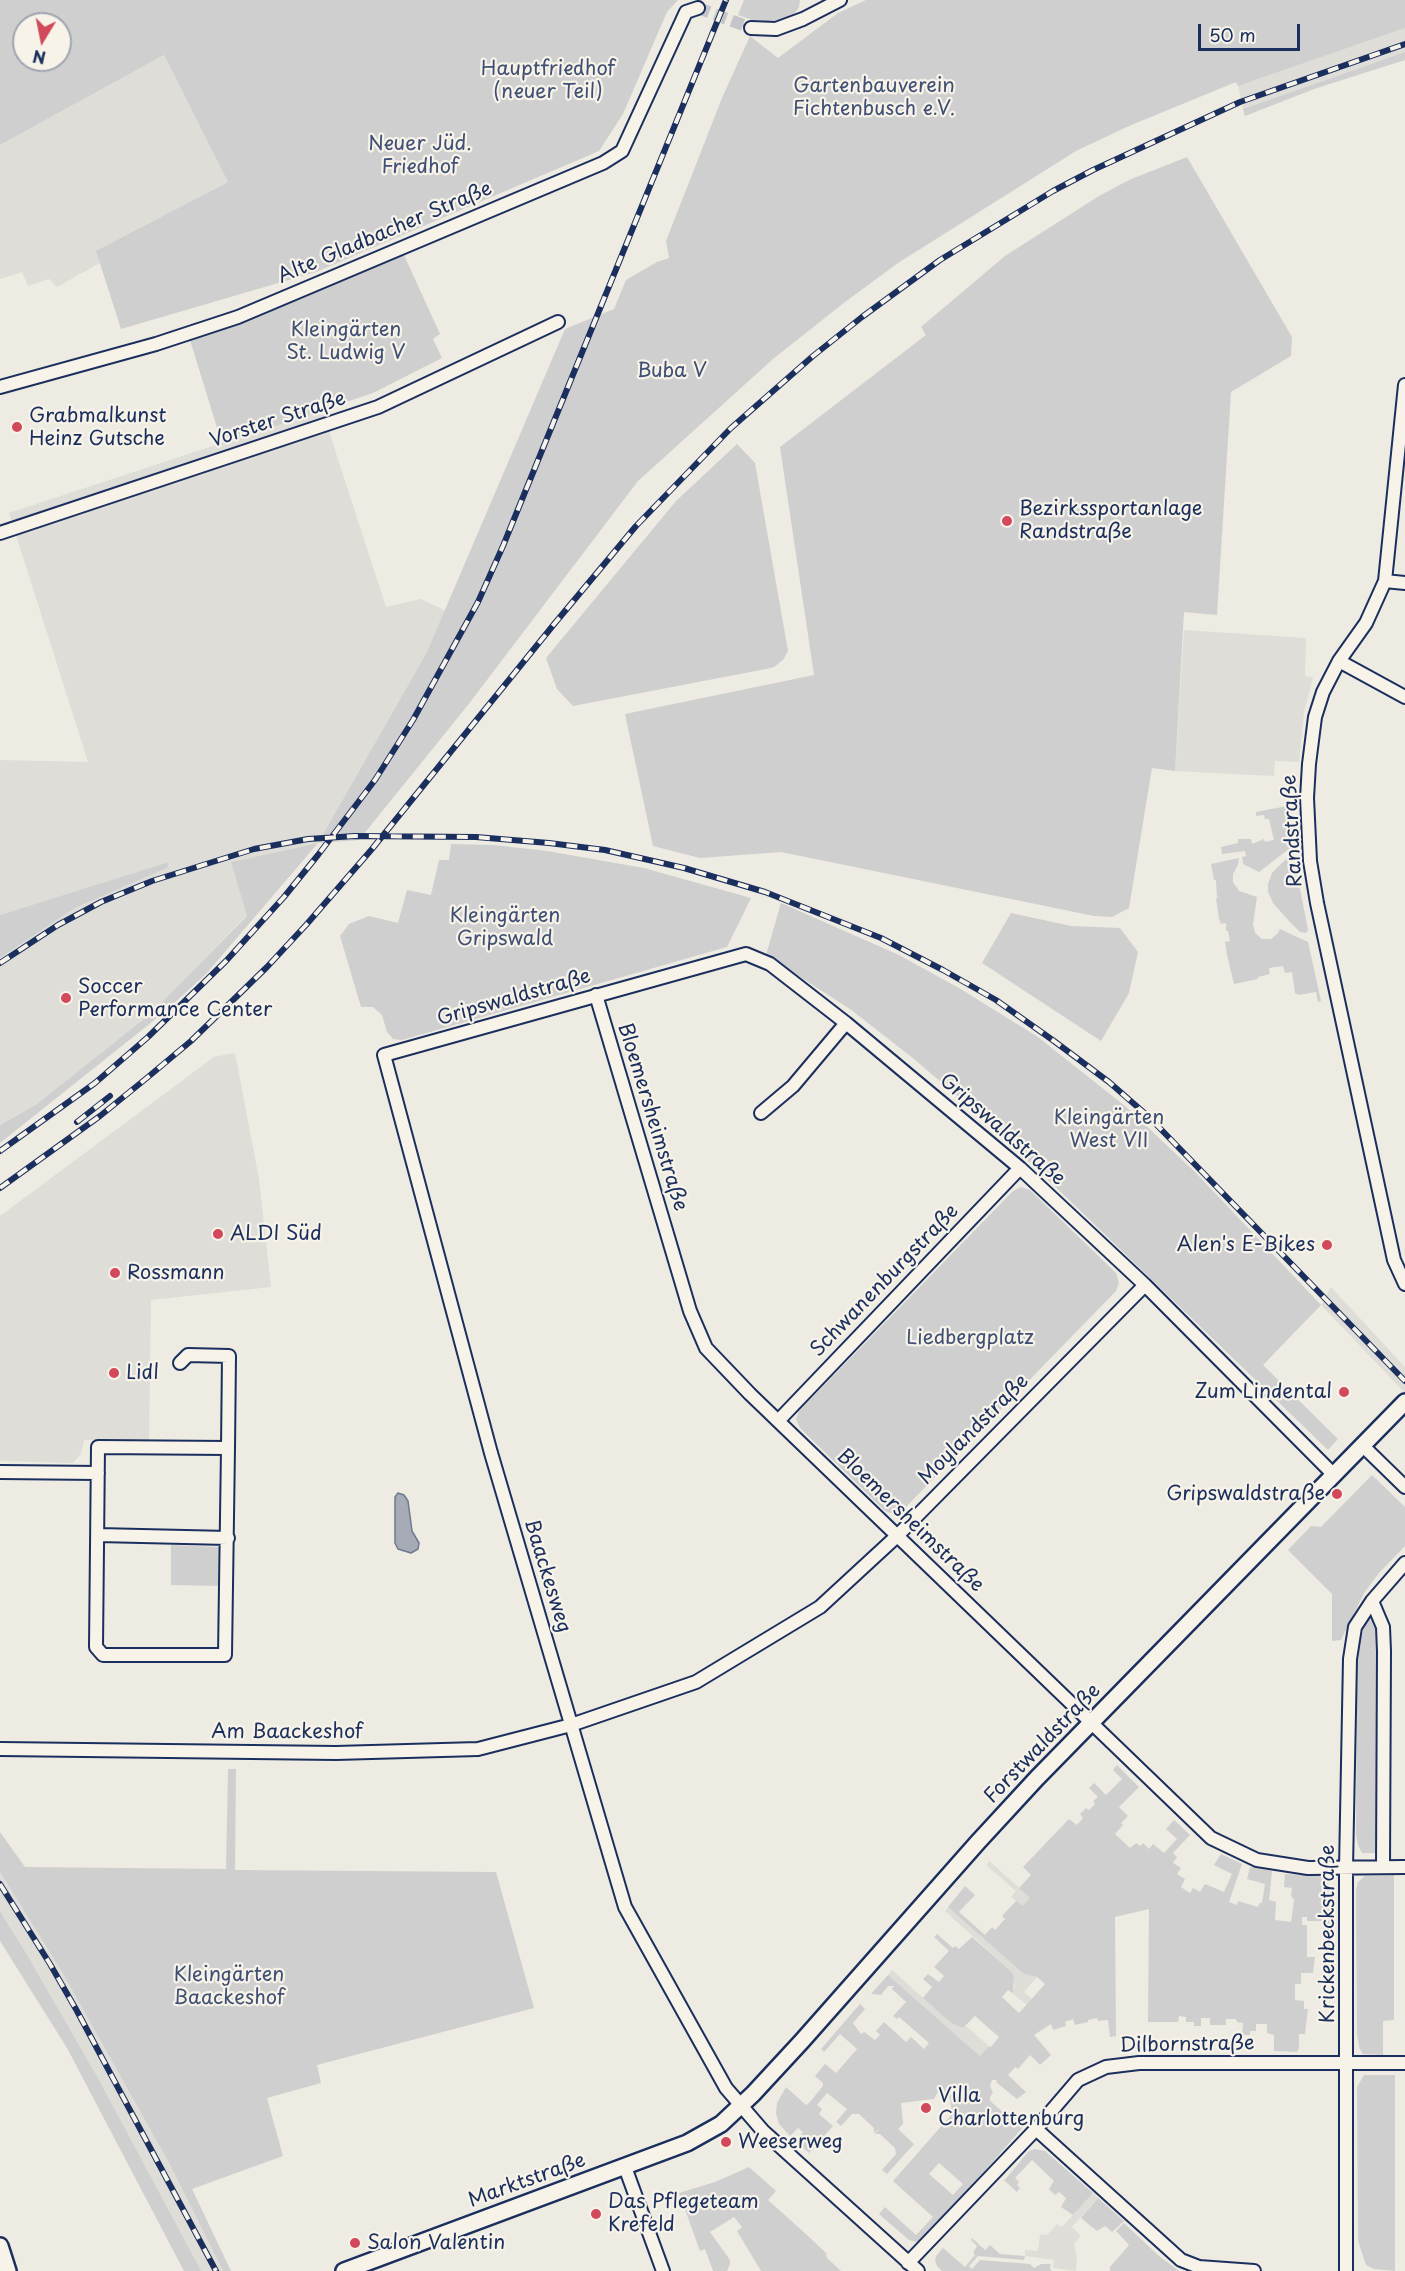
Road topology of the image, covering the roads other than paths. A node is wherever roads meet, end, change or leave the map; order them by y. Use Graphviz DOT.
graph roads {
  1 [pos="840,0"];
  2 [pos="698,8"];
  3 [pos="751,28"];
  4 [pos="558,322"];
  5 [pos="1405,385"];
  6 [pos="0,387"];
  7 [pos="1400,485"];
  8 [pos="0,533"];
  9 [pos="1385,581"];
  10 [pos="1405,583"];
  11 [pos="1339,661"];
  12 [pos="1405,697"];
  13 [pos="596,995"];
  14 [pos="846,1023"];
  15 [pos="384,1055"];
  16 [pos="761,1113"];
  17 [pos="1020,1168"];
  18 [pos="1405,1284"];
  19 [pos="1145,1285"];
  20 [pos="180,1363"];
  21 [pos="1405,1402"];
  22 [pos="778,1420"];
  23 [pos="1362,1446"];
  24 [pos="228,1448"];
  25 [pos="0,1472"];
  26 [pos="98,1473"];
  27 [pos="1333,1474"];
  28 [pos="1405,1487"];
  29 [pos="98,1535"];
  30 [pos="897,1536"];
  31 [pos="228,1538"];
  32 [pos="1405,1563"];
  33 [pos="1372,1601"];
  34 [pos="1090,1724"];
  35 [pos="571,1725"];
  36 [pos="0,1749"];
  37 [pos="1383,1867"];
  38 [pos="1405,1867"];
  39 [pos="1346,1868"];
  40 [pos="1347,2063"];
  41 [pos="1405,2063"];
  42 [pos="741,2105"];
  43 [pos="721,2124"];
  44 [pos="1036,2129"];
  45 [pos="625,2167"];
  46 [pos="0,2246"];
  47 [pos="364,2267"];
  48 [pos="913,2267"];
  49 [pos="8,2271"];
  50 [pos="344,2271"];
  51 [pos="663,2271"];
  52 [pos="1254,2271"];
  53 [pos="1346,2271"];
  1 -- 3 [label="street"];
  2 -- 6 [label="street, Alte Gladbacher Straße"];
  4 -- 8 [label="street, Vorster Straße"];
  5 -- 7 [label="street, Randstraße"];
  7 -- 9 [label="street, Randstraße"];
  9 -- 10 [label="street"];
  9 -- 11 [label="street, Randstraße"];
  11 -- 12 [label="street"];
  11 -- 18 [label="street, Randstraße"];
  13 -- 14 [label="street, Gripswaldstraße"];
  13 -- 15 [label="street, Gripswaldstraße"];
  13 -- 22 [label="street, Bloemersheimstraße"];
  14 -- 16 [label="street"];
  14 -- 17 [label="street, Gripswaldstraße"];
  15 -- 35 [label="street, Baackesweg"];
  17 -- 19 [label="street, Gripswaldstraße"];
  17 -- 22 [label="street, Schwanenburgstraße"];
  19 -- 27 [label="street, Gripswaldstraße"];
  19 -- 30 [label="street, Moylandstraße"];
  20 -- 24 [label="street"];
  21 -- 23 [label="street, Forstwaldstraße"];
  22 -- 30 [label="street, Bloemersheimstraße"];
  23 -- 27 [label="street, Forstwaldstraße"];
  23 -- 28 [label="street"];
  24 -- 26 [label="street"];
  24 -- 31 [label="street"];
  25 -- 26 [label="street"];
  26 -- 29 [label="street"];
  27 -- 34 [label="street, Forstwaldstraße"];
  29 -- 31 [label="street"];
  29 -- 31 [label="street"];
  30 -- 34 [label="street, Bloemersheimstraße"];
  30 -- 35 [label="street, Moylandstraße"];
  32 -- 33 [label="street, Krickenbeckstraße"];
  33 -- 37 [label="street"];
  33 -- 39 [label="street, Krickenbeckstraße"];
  34 -- 39 [label="street, Bloemersheimstraße"];
  34 -- 42 [label="street, Forstwaldstraße"];
  35 -- 36 [label="street, Am Baackeshof"];
  35 -- 42 [label="street, Baackesweg"];
  37 -- 38 [label="street, Bloemersheimstraße"];
  37 -- 39 [label="street, Bloemersheimstraße"];
  39 -- 40 [label="street, Krickenbeckstraße"];
  40 -- 41 [label="street, Dilbornstraße"];
  40 -- 44 [label="street, Dilbornstraße"];
  40 -- 53 [label="street, Krickenbeckstraße"];
  42 -- 43 [label="street, Forstwaldstraße"];
  42 -- 48 [label="street"];
  43 -- 45 [label="street, Marktstraße"];
  44 -- 48 [label="street, Dilbornstraße"];
  44 -- 52 [label="street"];
  45 -- 47 [label="street, Marktstraße"];
  45 -- 51 [label="street"];
  46 -- 49 [label="street"];
  47 -- 50 [label="street, Marktstraße"];
}
